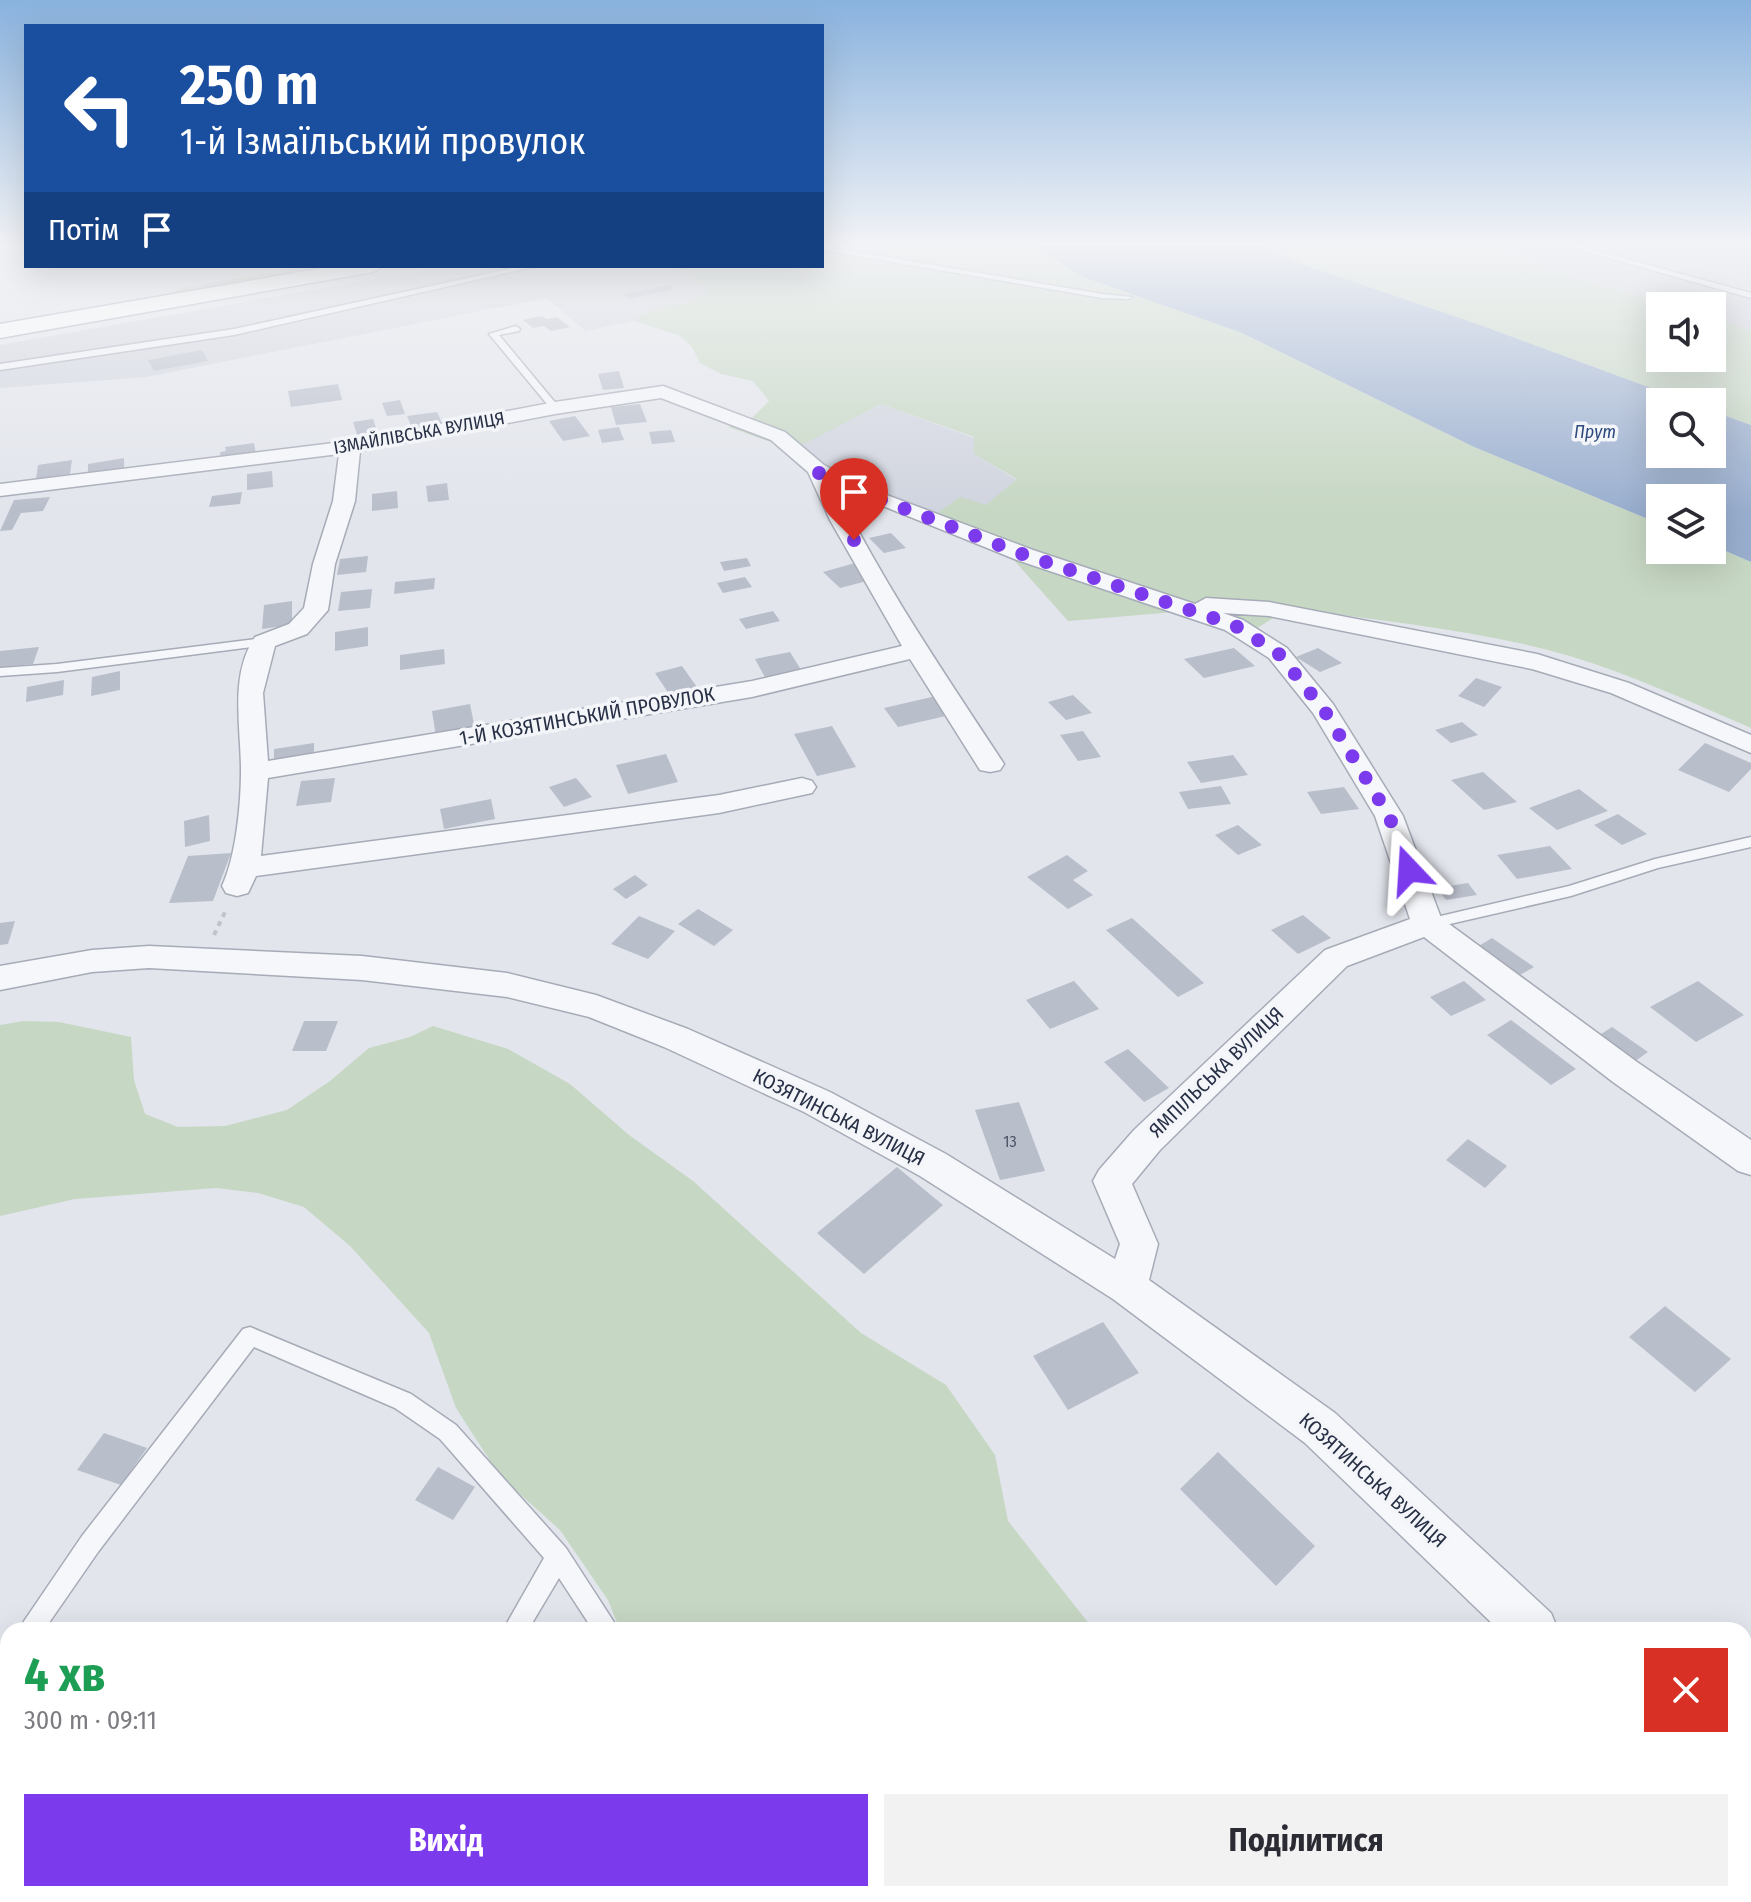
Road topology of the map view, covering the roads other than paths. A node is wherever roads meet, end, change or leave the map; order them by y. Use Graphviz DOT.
graph roads {
  1 [pos="235,332"];
  2 [pos="503,332"];
  3 [pos="0,367"];
  4 [pos="555,408"];
  5 [pos="350,447"];
  6 [pos="817,469"];
  7 [pos="0,490"];
  8 [pos="1167,603"];
  9 [pos="264,642"];
  10 [pos="917,650"];
  11 [pos="0,672"];
  12 [pos="1751,745"];
  13 [pos="990,764"];
  14 [pos="255,772"];
  15 [pos="802,787"];
  16 [pos="1751,842"];
  17 [pos="1428,924"];
  18 [pos="0,978"];
  19 [pos="1751,1160"];
  20 [pos="1127,1287"];
  21 [pos="558,1556"];
  22 [pos="36,1622"];
  23 [pos="520,1622"];
  24 [pos="602,1622"];
  25 [pos="1526,1622"];
  1 -- 3 [label="lane"];
  2 -- 4 [label="lane"];
  4 -- 5 [label="street, ІЗМАЙЛІВСЬКА ВУЛИЦЯ"];
  4 -- 6 [label="street, ІЗМАЙЛІВСЬКА ВУЛИЦЯ"];
  5 -- 7 [label="street, ІЗМАЙЛІВСЬКА ВУЛИЦЯ"];
  5 -- 9 [label="street"];
  6 -- 8 [label="street"];
  6 -- 10 [label="street"];
  8 -- 12 [label="street"];
  8 -- 17 [label="street"];
  9 -- 11 [label="lane"];
  9 -- 14 [label="street"];
  10 -- 13 [label="street"];
  10 -- 14 [label="street, 1-Й КОЗЯТИНСЬКИЙ ПРОВУЛОК"];
  14 -- 15 [label="street"];
  16 -- 17 [label="lane"];
  17 -- 19 [label="street"];
  17 -- 20 [label="street, ЯМПІЛЬСЬКА ВУЛИЦЯ"];
  18 -- 20 [label="street, КОЗЯТИНСЬКА ВУЛИЦЯ"];
  20 -- 25 [label="street, КОЗЯТИНСЬКА ВУЛИЦЯ"];
  21 -- 22 [label="lane"];
  21 -- 23 [label="lane"];
  21 -- 24 [label="lane"];
}
